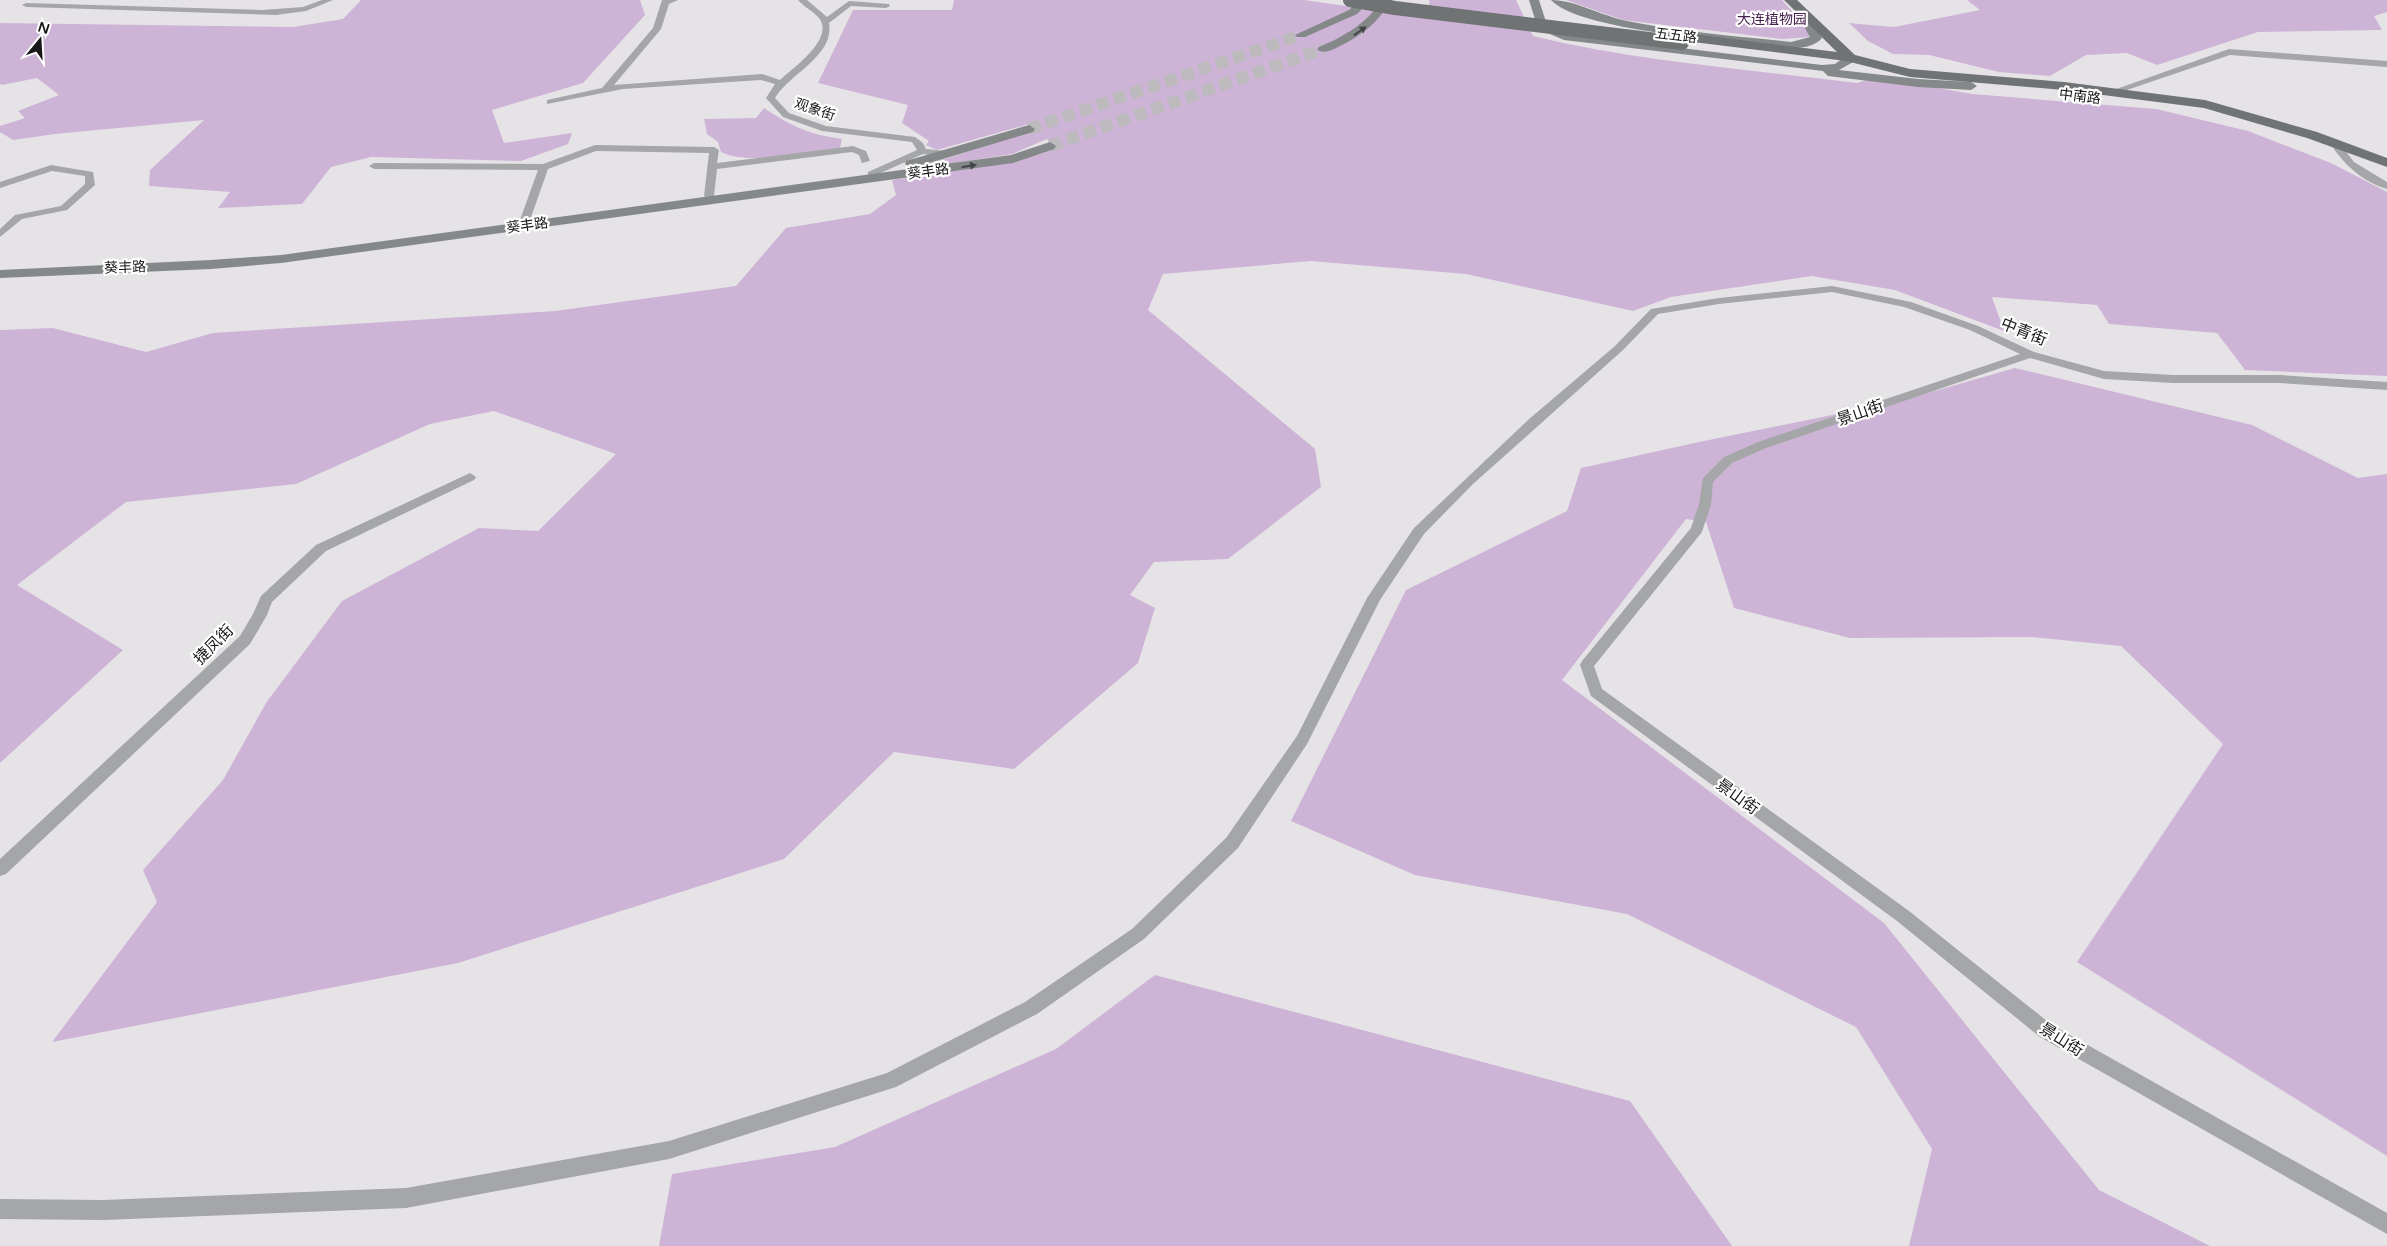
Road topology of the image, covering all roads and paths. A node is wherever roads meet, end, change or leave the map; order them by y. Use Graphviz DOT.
graph roads {
  1 [pos="329,0"];
  2 [pos="674,0"];
  3 [pos="802,0"];
  4 [pos="1350,0"];
  5 [pos="1366,0"];
  6 [pos="1387,0"];
  7 [pos="1405,0"];
  8 [pos="1534,0"];
  9 [pos="1556,0"];
  10 [pos="1790,0"];
  11 [pos="1803,0"];
  12 [pos="26,5"];
  13 [pos="886,6"];
  14 [pos="1802,14"];
  15 [pos="825,23"];
  16 [pos="1832,27"];
  17 [pos="1663,31"];
  18 [pos="1301,36"];
  19 [pos="1576,38"];
  20 [pos="1684,40"];
  21 [pos="1777,44"];
  22 [pos="1725,48"];
  23 [pos="1323,49"];
  24 [pos="1666,50"];
  25 [pos="1848,55"];
  26 [pos="2387,64"];
  27 [pos="1836,67"];
  28 [pos="1936,75"];
  29 [pos="1918,80"];
  30 [pos="781,83"];
  31 [pos="1972,86"];
  32 [pos="605,90"];
  33 [pos="2112,92"];
  34 [pos="550,102"];
  35 [pos="1029,129"];
  36 [pos="1050,146"];
  37 [pos="2338,149"];
  38 [pos="922,151"];
  39 [pos="946,154"];
  40 [pos="865,160"];
  41 [pos="2387,163"];
  42 [pos="374,166"];
  43 [pos="712,167"];
  44 [pos="544,168"];
  45 [pos="871,174"];
  46 [pos="2387,175"];
  47 [pos="0,186"];
  48 [pos="2387,186"];
  49 [pos="709,196"];
  50 [pos="525,220"];
  51 [pos="0,224"];
  52 [pos="11,224"];
  53 [pos="0,234"];
  54 [pos="0,269"];
  55 [pos="0,274"];
  56 [pos="2030,354"];
  57 [pos="2387,386"];
  58 [pos="470,477"];
  59 [pos="0,869"];
  60 [pos="0,1208"];
  61 [pos="2387,1224"];
  1 -- 12 [label="street"];
  2 -- 32 [label="street"];
  3 -- 15 [label="street"];
  4 -- 20 [label="main road, bridge"];
  5 -- 18 [label="main road"];
  23 -- 6 [label="main road, one-way"];
  7 -- 20 [label="main road"];
  8 -- 19 [label="main road, 五五路"];
  9 -- 17 [label="main road, 五五路"];
  10 -- 14 [label="main road, 中南路"];
  11 -- 16 [label="main road"];
  13 -- 15 [label="street"];
  14 -- 21 [label="main road, 五五路"];
  14 -- 25 [label="main road, 中南路"];
  15 -- 30 [label="street, 观象街"];
  16 -- 25 [label="main road"];
  16 -- 28 [label="main road"];
  17 -- 19 [label="main road"];
  17 -- 21 [label="main road, 五五路"];
  19 -- 24 [label="main road, 五五路"];
  20 -- 22 [label="main road, 五五路"];
  20 -- 25 [label="main road"];
  21 -- 25 [label="main road"];
  22 -- 25 [label="main road"];
  22 -- 27 [label="main road, 五五路"];
  24 -- 27 [label="main road, 五五路"];
  24 -- 31 [label="main road"];
  25 -- 27 [label="main road"];
  25 -- 28 [label="main road"];
  25 -- 29 [label="main road, 中南路"];
  26 -- 33 [label="street"];
  27 -- 29 [label="main road, 五五路"];
  28 -- 33 [label="main road"];
  29 -- 31 [label="main road, 中南路"];
  30 -- 32 [label="street"];
  30 -- 38 [label="street, 观象街"];
  31 -- 37 [label="main road, 中南路"];
  32 -- 34 [label="street"];
  33 -- 37 [label="main road"];
  35 -- 39 [label="main road, 葵丰路"];
  55 -- 36 [label="main road, 葵丰路, one-way"];
  37 -- 41 [label="main road"];
  37 -- 46 [label="main road, 中南路"];
  37 -- 48 [label="street"];
  38 -- 39 [label="street"];
  38 -- 45 [label="street"];
  39 -- 45 [label="main road, 葵丰路"];
  40 -- 43 [label="street"];
  42 -- 44 [label="street"];
  43 -- 44 [label="street"];
  43 -- 49 [label="street"];
  44 -- 50 [label="street"];
  45 -- 49 [label="main road, 葵丰路"];
  47 -- 52 [label="street"];
  49 -- 50 [label="main road, 葵丰路"];
  50 -- 54 [label="main road, 葵丰路"];
  51 -- 52 [label="street"];
  52 -- 53 [label="street"];
  56 -- 57 [label="street, 中青街"];
  56 -- 60 [label="street, 中青街"];
  56 -- 61 [label="street, 景山街"];
  58 -- 59 [label="street, 捷凤街"];
}
